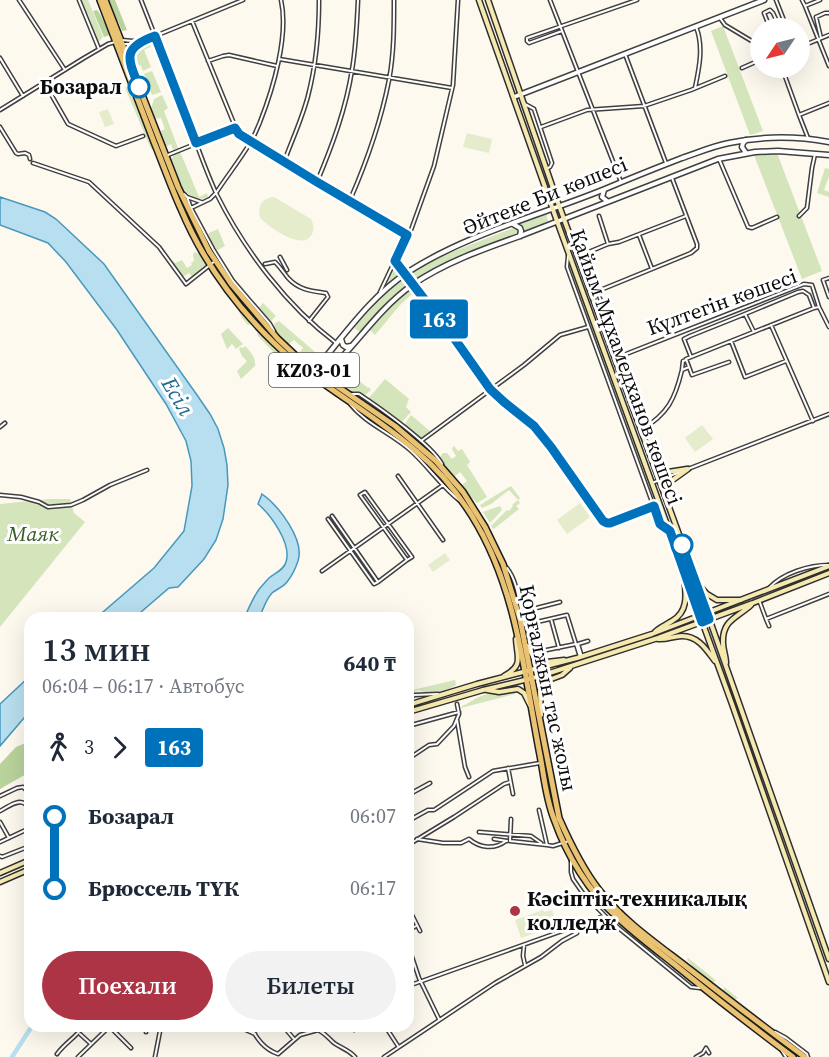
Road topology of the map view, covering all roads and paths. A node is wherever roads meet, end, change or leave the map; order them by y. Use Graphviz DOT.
graph roads {
  1 [pos="19,0"];
  2 [pos="79,0"];
  3 [pos="100,0"];
  4 [pos="105,0"];
  5 [pos="141,0"];
  6 [pos="243,0"];
  7 [pos="282,0"];
  8 [pos="319,0"];
  9 [pos="358,0"];
  10 [pos="394,0"];
  11 [pos="459,0"];
  12 [pos="479,0"];
  13 [pos="488,0"];
  14 [pos="637,0"];
  15 [pos="764,0"];
  16 [pos="776,0"];
  17 [pos="802,0"];
  18 [pos="820,0"];
  19 [pos="550,1"];
  20 [pos="805,6"];
  21 [pos="829,13"];
  22 [pos="816,17"];
  23 [pos="720,18"];
  24 [pos="766,18"];
  25 [pos="775,18"];
  26 [pos="783,18"];
  27 [pos="809,18"];
  28 [pos="810,20"];
  29 [pos="192,21"];
  30 [pos="696,27"];
  31 [pos="561,31"];
  32 [pos="829,35"];
  33 [pos="155,36"];
  34 [pos="820,38"];
  35 [pos="148,39"];
  36 [pos="750,40"];
  37 [pos="119,42"];
  38 [pos="810,42"];
  39 [pos="138,44"];
  40 [pos="99,49"];
  41 [pos="625,54"];
  42 [pos="0,58"];
  43 [pos="279,58"];
  44 [pos="129,61"];
  45 [pos="208,61"];
  46 [pos="314,64"];
  47 [pos="750,64"];
  48 [pos="278,66"];
  49 [pos="829,66"];
  50 [pos="742,68"];
  51 [pos="65,70"];
  52 [pos="352,72"];
  53 [pos="577,72"];
  54 [pos="725,76"];
  55 [pos="389,78"];
  56 [pos="786,78"];
  57 [pos="44,82"];
  58 [pos="452,88"];
  59 [pos="694,88"];
  60 [pos="520,94"];
  61 [pos="23,96"];
  62 [pos="513,97"];
  63 [pos="523,103"];
  64 [pos="829,103"];
  65 [pos="644,106"];
  66 [pos="0,110"];
  67 [pos="592,110"];
  68 [pos="799,115"];
  69 [pos="0,127"];
  70 [pos="541,127"];
  71 [pos="235,128"];
  72 [pos="143,136"];
  73 [pos="808,138"];
  74 [pos="746,140"];
  75 [pos="252,142"];
  76 [pos="829,142"];
  77 [pos="196,143"];
  78 [pos="746,153"];
  79 [pos="815,154"];
  80 [pos="829,155"];
  81 [pos="163,157"];
  82 [pos="30,159"];
  83 [pos="719,159"];
  84 [pos="284,162"];
  85 [pos="33,163"];
  86 [pos="666,164"];
  87 [pos="546,170"];
  88 [pos="672,177"];
  89 [pos="317,182"];
  90 [pos="621,182"];
  91 [pos="178,187"];
  92 [pos="604,189"];
  93 [pos="216,193"];
  94 [pos="187,197"];
  95 [pos="350,200"];
  96 [pos="607,201"];
  97 [pos="201,202"];
  98 [pos="559,206"];
  99 [pos="191,208"];
  100 [pos="553,208"];
  101 [pos="599,216"];
  102 [pos="686,216"];
  103 [pos="799,216"];
  104 [pos="777,218"];
  105 [pos="564,219"];
  106 [pos="557,221"];
  107 [pos="513,224"];
  108 [pos="568,231"];
  109 [pos="639,234"];
  110 [pos="407,235"];
  111 [pos="520,236"];
  112 [pos="609,244"];
  113 [pos="569,253"];
  114 [pos="584,254"];
  115 [pos="280,257"];
  116 [pos="395,261"];
  117 [pos="213,263"];
  118 [pos="265,264"];
  119 [pos="652,269"];
  120 [pos="288,270"];
  121 [pos="405,274"];
  122 [pos="829,278"];
  123 [pos="412,285"];
  124 [pos="598,291"];
  125 [pos="377,297"];
  126 [pos="829,297"];
  127 [pos="819,307"];
  128 [pos="814,308"];
  129 [pos="745,314"];
  130 [pos="309,321"];
  131 [pos="589,326"];
  132 [pos="771,326"];
  133 [pos="829,327"];
  134 [pos="754,332"];
  135 [pos="341,338"];
  136 [pos="278,339"];
  137 [pos="731,341"];
  138 [pos="336,343"];
  139 [pos="351,346"];
  140 [pos="621,356"];
  141 [pos="691,357"];
  142 [pos="686,359"];
  143 [pos="786,361"];
  144 [pos="729,362"];
  145 [pos="689,368"];
  146 [pos="682,370"];
  147 [pos="313,372"];
  148 [pos="323,379"];
  149 [pos="490,389"];
  150 [pos="348,397"];
  151 [pos="628,397"];
  152 [pos="829,414"];
  153 [pos="813,421"];
  154 [pos="5,423"];
  155 [pos="0,427"];
  156 [pos="641,430"];
  157 [pos="421,441"];
  158 [pos="647,449"];
  159 [pos="688,469"];
  160 [pos="147,470"];
  161 [pos="444,470"];
  162 [pos="398,476"];
  163 [pos="659,480"];
  164 [pos="652,483"];
  165 [pos="443,485"];
  166 [pos="0,495"];
  167 [pos="417,503"];
  168 [pos="464,504"];
  169 [pos="654,506"];
  170 [pos="670,511"];
  171 [pos="332,516"];
  172 [pos="328,519"];
  173 [pos="388,524"];
  174 [pos="383,527"];
  175 [pos="670,531"];
  176 [pos="443,540"];
  177 [pos="352,549"];
  178 [pos="407,560"];
  179 [pos="503,564"];
  180 [pos="829,566"];
  181 [pos="682,567"];
  182 [pos="322,571"];
  183 [pos="829,573"];
  184 [pos="696,581"];
  185 [pos="809,581"];
  186 [pos="378,582"];
  187 [pos="829,594"];
  188 [pos="742,600"];
  189 [pos="759,600"];
  190 [pos="560,602"];
  191 [pos="753,603"];
  192 [pos="521,612"];
  193 [pos="707,613"];
  194 [pos="700,616"];
  195 [pos="766,618"];
  196 [pos="551,619"];
  197 [pos="709,619"];
  198 [pos="702,622"];
  199 [pos="530,623"];
  200 [pos="524,625"];
  201 [pos="769,626"];
  202 [pos="516,627"];
  203 [pos="652,634"];
  204 [pos="657,638"];
  205 [pos="523,640"];
  206 [pos="588,641"];
  207 [pos="576,644"];
  208 [pos="559,648"];
  209 [pos="579,657"];
  210 [pos="574,665"];
  211 [pos="718,666"];
  212 [pos="726,666"];
  213 [pos="528,672"];
  214 [pos="530,679"];
  215 [pos="496,680"];
  216 [pos="483,690"];
  217 [pos="444,694"];
  218 [pos="414,695"];
  219 [pos="414,703"];
  220 [pos="457,704"];
  221 [pos="531,706"];
  222 [pos="414,710"];
  223 [pos="459,712"];
  224 [pos="457,720"];
  225 [pos="540,722"];
  226 [pos="414,724"];
  227 [pos="414,755"];
  228 [pos="542,763"];
  229 [pos="507,768"];
  230 [pos="763,770"];
  231 [pos="756,772"];
  232 [pos="469,777"];
  233 [pos="510,782"];
  234 [pos="430,783"];
  235 [pos="24,788"];
  236 [pos="414,792"];
  237 [pos="513,794"];
  238 [pos="0,796"];
  239 [pos="24,803"];
  240 [pos="539,810"];
  241 [pos="0,811"];
  242 [pos="414,818"];
  243 [pos="511,819"];
  244 [pos="0,822"];
  245 [pos="24,831"];
  246 [pos="479,832"];
  247 [pos="510,835"];
  248 [pos="9,838"];
  249 [pos="417,839"];
  250 [pos="494,839"];
  251 [pos="414,841"];
  252 [pos="508,841"];
  253 [pos="0,842"];
  254 [pos="566,842"];
  255 [pos="541,843"];
  256 [pos="547,845"];
  257 [pos="24,848"];
  258 [pos="0,856"];
  259 [pos="571,857"];
  260 [pos="24,863"];
  261 [pos="24,872"];
  262 [pos="0,873"];
  263 [pos="0,882"];
  264 [pos="604,916"];
  265 [pos="414,920"];
  266 [pos="417,926"];
  267 [pos="577,927"];
  268 [pos="414,928"];
  269 [pos="420,931"];
  270 [pos="524,945"];
  271 [pos="829,959"];
  272 [pos="414,963"];
  273 [pos="525,965"];
  274 [pos="421,981"];
  275 [pos="829,982"];
  276 [pos="414,984"];
  277 [pos="704,989"];
  278 [pos="439,1019"];
  279 [pos="103,1032"];
  280 [pos="115,1032"];
  281 [pos="160,1032"];
  282 [pos="250,1032"];
  283 [pos="288,1032"];
  284 [pos="307,1032"];
  285 [pos="322,1032"];
  286 [pos="389,1032"];
  287 [pos="80,1033"];
  288 [pos="255,1034"];
  289 [pos="294,1039"];
  290 [pos="91,1044"];
  291 [pos="779,1046"];
  292 [pos="398,1047"];
  293 [pos="131,1048"];
  294 [pos="709,1053"];
  295 [pos="57,1054"];
  296 [pos="81,1054"];
  297 [pos="277,1056"];
  298 [pos="78,1057"];
  299 [pos="85,1057"];
  300 [pos="155,1057"];
  301 [pos="355,1057"];
  302 [pos="384,1057"];
  303 [pos="696,1057"];
  304 [pos="786,1057"];
  305 [pos="794,1057"];
  306 [pos="806,1057"];
  1 -- 51 [label="street"];
  2 -- 40 [label="street"];
  3 -- 37 [label="main road, Қорғалжын тас жолы / KZ03-01"];
  4 -- 37 [label="main road, Қорғалжын тас жолы / KZ03-01"];
  5 -- 33 [label="street"];
  6 -- 29 [label="street"];
  7 -- 43 [label="street"];
  8 -- 46 [label="street"];
  9 -- 52 [label="street"];
  10 -- 55 [label="street"];
  11 -- 58 [label="street"];
  12 -- 62 [label="main road, Қайым Мұхамедханов көшесі"];
  13 -- 60 [label="main road, Қайым Мұхамедханов көшесі"];
  14 -- 31 [label="street"];
  15 -- 23 [label="street"];
  16 -- 26 [label="street"];
  17 -- 20 [label="street"];
  18 -- 20 [label="street"];
  19 -- 31 [label="street"];
  20 -- 27 [label="street"];
  21 -- 22 [label="street"];
  22 -- 28 [label="street"];
  22 -- 34 [label="street"];
  23 -- 30 [label="street"];
  23 -- 36 [label="street"];
  24 -- 25 [label="street"];
  28 -- 34 [label="street"];
  29 -- 33 [label="street"];
  29 -- 45 [label="street"];
  30 -- 41 [label="street"];
  30 -- 59 [label="street"];
  31 -- 31 [label="street"];
  31 -- 53 [label="street"];
  32 -- 34 [label="street"];
  33 -- 35 [label="street"];
  33 -- 77 [label="street"];
  34 -- 38 [label="street"];
  34 -- 49 [label="street"];
  35 -- 37 [label="street"];
  35 -- 39 [label="street"];
  37 -- 39 [label="street"];
  37 -- 40 [label="street"];
  37 -- 44 [label="main road, Қорғалжын тас жолы / KZ03-01"];
  37 -- 81 [label="main road, Қорғалжын тас жолы / KZ03-01"];
  39 -- 44 [label="street"];
  40 -- 51 [label="street"];
  41 -- 53 [label="street"];
  41 -- 65 [label="street"];
  42 -- 61 [label="street"];
  43 -- 46 [label="street"];
  43 -- 48 [label="street"];
  44 -- 81 [label="main road, Қорғалжын тас жолы / KZ03-01"];
  45 -- 48 [label="street"];
  45 -- 71 [label="street"];
  46 -- 52 [label="street"];
  46 -- 84 [label="street"];
  47 -- 50 [label="street"];
  48 -- 75 [label="street"];
  51 -- 57 [label="street"];
  52 -- 55 [label="street"];
  52 -- 89 [label="street"];
  53 -- 60 [label="street"];
  53 -- 67 [label="street"];
  54 -- 59 [label="street"];
  55 -- 58 [label="street"];
  55 -- 95 [label="street"];
  56 -- 68 [label="street"];
  57 -- 61 [label="street"];
  57 -- 72 [label="street"];
  58 -- 110 [label="street"];
  59 -- 65 [label="street"];
  60 -- 62 [label="street"];
  60 -- 63 [label="main road, Қайым Мұхамедханов көшесі"];
  61 -- 66 [label="street"];
  62 -- 100 [label="main road, Қайым Мұхамедханов көшесі"];
  63 -- 70 [label="street"];
  63 -- 87 [label="main road, Қайым Мұхамедханов көшесі"];
  64 -- 68 [label="street"];
  65 -- 67 [label="street"];
  65 -- 86 [label="street"];
  67 -- 70 [label="street"];
  67 -- 90 [label="street"];
  68 -- 73 [label="street"];
  69 -- 82 [label="street"];
  70 -- 87 [label="street"];
  71 -- 75 [label="street"];
  71 -- 77 [label="street"];
  73 -- 74 [label="street, Әйтеке Би көшесі"];
  73 -- 76 [label="street, Әйтеке Би көшесі"];
  74 -- 78 [label="street"];
  74 -- 86 [label="street, Әйтеке Би көшесі"];
  75 -- 84 [label="street"];
  75 -- 93 [label="street"];
  77 -- 81 [label="street"];
  77 -- 93 [label="street"];
  78 -- 79 [label="street, Әйтеке Би көшесі"];
  78 -- 83 [label="street, Әйтеке Би көшесі"];
  79 -- 80 [label="street, Әйтеке Би көшесі"];
  79 -- 103 [label="street"];
  81 -- 91 [label="main road, Қорғалжын тас жолы / KZ03-01"];
  81 -- 117 [label="main road, Қорғалжын тас жолы / KZ03-01"];
  83 -- 88 [label="street, Әйтеке Би көшесі"];
  83 -- 104 [label="street"];
  84 -- 89 [label="street"];
  85 -- 117 [label="street"];
  86 -- 90 [label="street, Әйтеке Би көшесі"];
  87 -- 98 [label="main road, Қайым Мұхамедханов көшесі"];
  88 -- 96 [label="street, Әйтеке Би көшесі"];
  88 -- 102 [label="street"];
  89 -- 95 [label="street"];
  90 -- 92 [label="street, Әйтеке Би көшесі"];
  91 -- 94 [label="street"];
  91 -- 117 [label="main road, Қорғалжын тас жолы / KZ03-01"];
  92 -- 96 [label="street"];
  92 -- 98 [label="street, Әйтеке Би көшесі"];
  93 -- 97 [label="street"];
  93 -- 130 [label="street"];
  94 -- 97 [label="street"];
  94 -- 99 [label="street"];
  95 -- 110 [label="street"];
  96 -- 105 [label="street, Әйтеке Би көшесі"];
  97 -- 99 [label="street"];
  98 -- 100 [label="street, Әйтеке Би көшесі"];
  98 -- 105 [label="main road, Қайым Мұхамедханов көшесі"];
  99 -- 136 [label="street"];
  100 -- 106 [label="main road, Қайым Мұхамедханов көшесі"];
  100 -- 107 [label="street, Әйтеке Би көшесі"];
  101 -- 112 [label="street"];
  102 -- 109 [label="street"];
  102 -- 119 [label="street"];
  105 -- 106 [label="street, Әйтеке Би көшесі"];
  105 -- 108 [label="main road, Қайым Мұхамедханов көшесі"];
  106 -- 111 [label="street, Әйтеке Би көшесі"];
  106 -- 113 [label="main road, Қайым Мұхамедханов көшесі"];
  107 -- 111 [label="street"];
  107 -- 121 [label="street, Әйтеке Би көшесі"];
  108 -- 114 [label="street"];
  108 -- 151 [label="main road, Қайым Мұхамедханов көшесі"];
  109 -- 112 [label="street"];
  109 -- 119 [label="street"];
  110 -- 116 [label="street"];
  111 -- 123 [label="street, Әйтеке Би көшесі"];
  112 -- 114 [label="street"];
  113 -- 131 [label="street"];
  113 -- 164 [label="main road, Қайым Мұхамедханов көшесі"];
  114 -- 124 [label="street"];
  115 -- 120 [label="street"];
  116 -- 121 [label="street"];
  116 -- 125 [label="street"];
  117 -- 136 [label="main road, Қорғалжын тас жолы / KZ03-01"];
  117 -- 147 [label="main road, Қорғалжын тас жолы / KZ03-01"];
  118 -- 130 [label="street"];
  119 -- 124 [label="street"];
  121 -- 123 [label="street"];
  121 -- 125 [label="street, Әйтеке Би көшесі"];
  122 -- 126 [label="street, Күлтегін көшесі"];
  123 -- 139 [label="street, Әйтеке Би көшесі"];
  123 -- 149 [label="street"];
  124 -- 140 [label="street"];
  125 -- 135 [label="street, Әйтеке Би көшесі"];
  127 -- 128 [label="street"];
  127 -- 133 [label="street"];
  127 -- 140 [label="street, Күлтегін көшесі"];
  128 -- 129 [label="street"];
  128 -- 132 [label="street"];
  129 -- 134 [label="street"];
  129 -- 141 [label="street"];
  130 -- 138 [label="street"];
  131 -- 149 [label="street"];
  131 -- 169 [label="street"];
  132 -- 134 [label="street"];
  132 -- 143 [label="street, Күлтегін көшесі"];
  134 -- 137 [label="street"];
  135 -- 138 [label="street, Әйтеке Би көшесі"];
  135 -- 139 [label="street"];
  136 -- 147 [label="main road, Қорғалжын тас жолы / KZ03-01"];
  137 -- 141 [label="street"];
  137 -- 143 [label="street"];
  138 -- 147 [label="street, Әйтеке Би көшесі"];
  139 -- 148 [label="street, Әйтеке Би көшесі"];
  140 -- 151 [label="street"];
  141 -- 142 [label="street"];
  142 -- 145 [label="street"];
  142 -- 146 [label="street"];
  143 -- 153 [label="street, Күлтегін көшесі"];
  144 -- 145 [label="street"];
  145 -- 146 [label="street"];
  146 -- 156 [label="street"];
  147 -- 148 [label="main road, Қорғалжын тас жолы / KZ03-01"];
  148 -- 150 [label="main road, Қорғалжын тас жолы / KZ03-01"];
  149 -- 157 [label="street"];
  149 -- 169 [label="street"];
  150 -- 157 [label="street"];
  150 -- 161 [label="main road, Қорғалжын тас жолы / KZ03-01"];
  150 -- 165 [label="street"];
  150 -- 168 [label="main road, Қорғалжын тас жолы / KZ03-01"];
  151 -- 156 [label="main road, Қайым Мұхамедханов көшесі"];
  152 -- 153 [label="street"];
  153 -- 159 [label="street"];
  154 -- 155 [label="street"];
  156 -- 158 [label="main road, Қайым Мұхамедханов көшесі"];
  157 -- 161 [label="street"];
  158 -- 159 [label="main road"];
  158 -- 163 [label="main road, Қайым Мұхамедханов көшесі"];
  159 -- 163 [label="street"];
  159 -- 170 [label="main road"];
  160 -- 166 [label="street"];
  161 -- 179 [label="main road, Қорғалжын тас жолы / KZ03-01"];
  162 -- 167 [label="street"];
  163 -- 164 [label="street"];
  163 -- 170 [label="main road, Қайым Мұхамедханов көшесі"];
  164 -- 175 [label="main road, Қайым Мұхамедханов көшесі"];
  165 -- 167 [label="street"];
  165 -- 168 [label="street"];
  167 -- 173 [label="street"];
  167 -- 176 [label="street"];
  168 -- 202 [label="main road, Қорғалжын тас жолы / KZ03-01"];
  169 -- 175 [label="street"];
  170 -- 184 [label="main road, Қайым Мұхамедханов көшесі"];
  171 -- 177 [label="street"];
  172 -- 177 [label="street"];
  173 -- 174 [label="street"];
  173 -- 174 [label="street"];
  173 -- 178 [label="street"];
  174 -- 177 [label="street"];
  174 -- 178 [label="street"];
  175 -- 181 [label="main road, Қайым Мұхамедханов көшесі"];
  177 -- 182 [label="street"];
  177 -- 186 [label="street"];
  177 -- 186 [label="street"];
  178 -- 186 [label="street"];
  179 -- 192 [label="street"];
  179 -- 205 [label="main road, Қорғалжын тас жолы / KZ03-01"];
  180 -- 185 [label="main road"];
  180 -- 188 [label="main road"];
  181 -- 194 [label="main road, Қайым Мұхамедханов көшесі"];
  181 -- 203 [label="main road"];
  183 -- 185 [label="main road"];
  184 -- 188 [label="main road"];
  184 -- 193 [label="main road, Қайым Мұхамедханов көшесі"];
  185 -- 189 [label="main road"];
  187 -- 195 [label="street"];
  188 -- 193 [label="main road"];
  189 -- 191 [label="main road"];
  189 -- 195 [label="street"];
  190 -- 192 [label="street"];
  191 -- 197 [label="main road"];
  191 -- 212 [label="main road"];
  192 -- 200 [label="street"];
  193 -- 194 [label="main road"];
  193 -- 197 [label="main road, Қайым Мұхамедханов көшесі"];
  194 -- 198 [label="main road, Қайым Мұхамедханов көшесі"];
  194 -- 203 [label="main road"];
  195 -- 201 [label="street"];
  196 -- 199 [label="street"];
  196 -- 207 [label="street"];
  196 -- 208 [label="street"];
  197 -- 198 [label="main road"];
  197 -- 212 [label="main road, Қайым Мұхамедханов көшесі"];
  198 -- 204 [label="main road"];
  198 -- 211 [label="main road, Қайым Мұхамедханов көшесі"];
  199 -- 200 [label="street"];
  199 -- 208 [label="street"];
  200 -- 205 [label="street"];
  202 -- 213 [label="main road, Қорғалжын тас жолы / KZ03-01"];
  202 -- 215 [label="main road"];
  203 -- 209 [label="main road"];
  204 -- 210 [label="main road"];
  204 -- 211 [label="main road"];
  205 -- 209 [label="main road"];
  205 -- 213 [label="main road, Қорғалжын тас жолы / KZ03-01"];
  206 -- 209 [label="street"];
  207 -- 208 [label="street"];
  207 -- 209 [label="street"];
  209 -- 213 [label="main road"];
  210 -- 214 [label="main road"];
  210 -- 225 [label="main road"];
  211 -- 231 [label="main road, Қайым Мұхамедханов көшесі"];
  212 -- 230 [label="main road, Қайым Мұхамедханов көшесі"];
  213 -- 214 [label="main road, Қорғалжын тас жолы / KZ03-01"];
  213 -- 215 [label="main road"];
  214 -- 216 [label="main road"];
  214 -- 221 [label="main road, Қорғалжын тас жолы / KZ03-01"];
  214 -- 225 [label="main road, Қорғалжын тас жолы / KZ03-01"];
  215 -- 217 [label="main road"];
  216 -- 221 [label="main road"];
  216 -- 222 [label="main road"];
  217 -- 218 [label="street"];
  217 -- 219 [label="main road"];
  220 -- 223 [label="street"];
  221 -- 228 [label="main road, Қорғалжын тас жолы / KZ03-01"];
  223 -- 224 [label="street"];
  223 -- 226 [label="street"];
  224 -- 227 [label="street"];
  224 -- 232 [label="street"];
  225 -- 254 [label="main road, Қорғалжын тас жолы / KZ03-01"];
  228 -- 229 [label="street"];
  228 -- 254 [label="main road, Қорғалжын тас жолы / KZ03-01"];
  229 -- 233 [label="street"];
  229 -- 242 [label="street"];
  230 -- 231 [label="main road"];
  230 -- 271 [label="main road, Қайым Мұхамедханов көшесі"];
  231 -- 275 [label="main road, Қайым Мұхамедханов көшесі"];
  233 -- 237 [label="street"];
  233 -- 249 [label="street"];
  234 -- 236 [label="street"];
  235 -- 238 [label="street"];
  239 -- 241 [label="street"];
  240 -- 256 [label="street"];
  243 -- 247 [label="street"];
  244 -- 248 [label="street"];
  245 -- 248 [label="street"];
  246 -- 247 [label="street"];
  247 -- 252 [label="street"];
  247 -- 255 [label="street"];
  248 -- 253 [label="street"];
  249 -- 251 [label="street"];
  249 -- 252 [label="street"];
  250 -- 252 [label="street"];
  252 -- 255 [label="street"];
  254 -- 256 [label="street"];
  254 -- 259 [label="main road, Қорғалжын тас жолы / KZ03-01"];
  254 -- 306 [label="main road, Қорғалжын тас жолы / KZ03-01"];
  255 -- 256 [label="street"];
  257 -- 258 [label="street"];
  259 -- 264 [label="street"];
  259 -- 277 [label="main road, Қорғалжын тас жолы / KZ03-01"];
  260 -- 262 [label="main road"];
  261 -- 263 [label="main road"];
  264 -- 267 [label="street"];
  264 -- 277 [label="street"];
  265 -- 266 [label="street"];
  266 -- 268 [label="street"];
  266 -- 269 [label="street"];
  267 -- 270 [label="street"];
  267 -- 273 [label="street"];
  270 -- 273 [label="street"];
  270 -- 274 [label="street"];
  272 -- 274 [label="street"];
  273 -- 278 [label="street"];
  274 -- 276 [label="street"];
  274 -- 278 [label="street"];
  277 -- 291 [label="main road, Қорғалжын тас жолы / KZ03-01"];
  278 -- 292 [label="street"];
  279 -- 290 [label="street"];
  280 -- 293 [label="street"];
  281 -- 300 [label="street"];
  282 -- 288 [label="street"];
  283 -- 289 [label="street"];
  284 -- 289 [label="street"];
  285 -- 301 [label="street"];
  286 -- 292 [label="street"];
  287 -- 290 [label="street"];
  287 -- 295 [label="street"];
  288 -- 297 [label="street"];
  289 -- 297 [label="street"];
  290 -- 296 [label="street"];
  291 -- 304 [label="street"];
  291 -- 305 [label="main road, Қорғалжын тас жолы / KZ03-01"];
  292 -- 302 [label="street"];
  294 -- 303 [label="street"];
  296 -- 298 [label="street"];
  296 -- 299 [label="street"];
}
